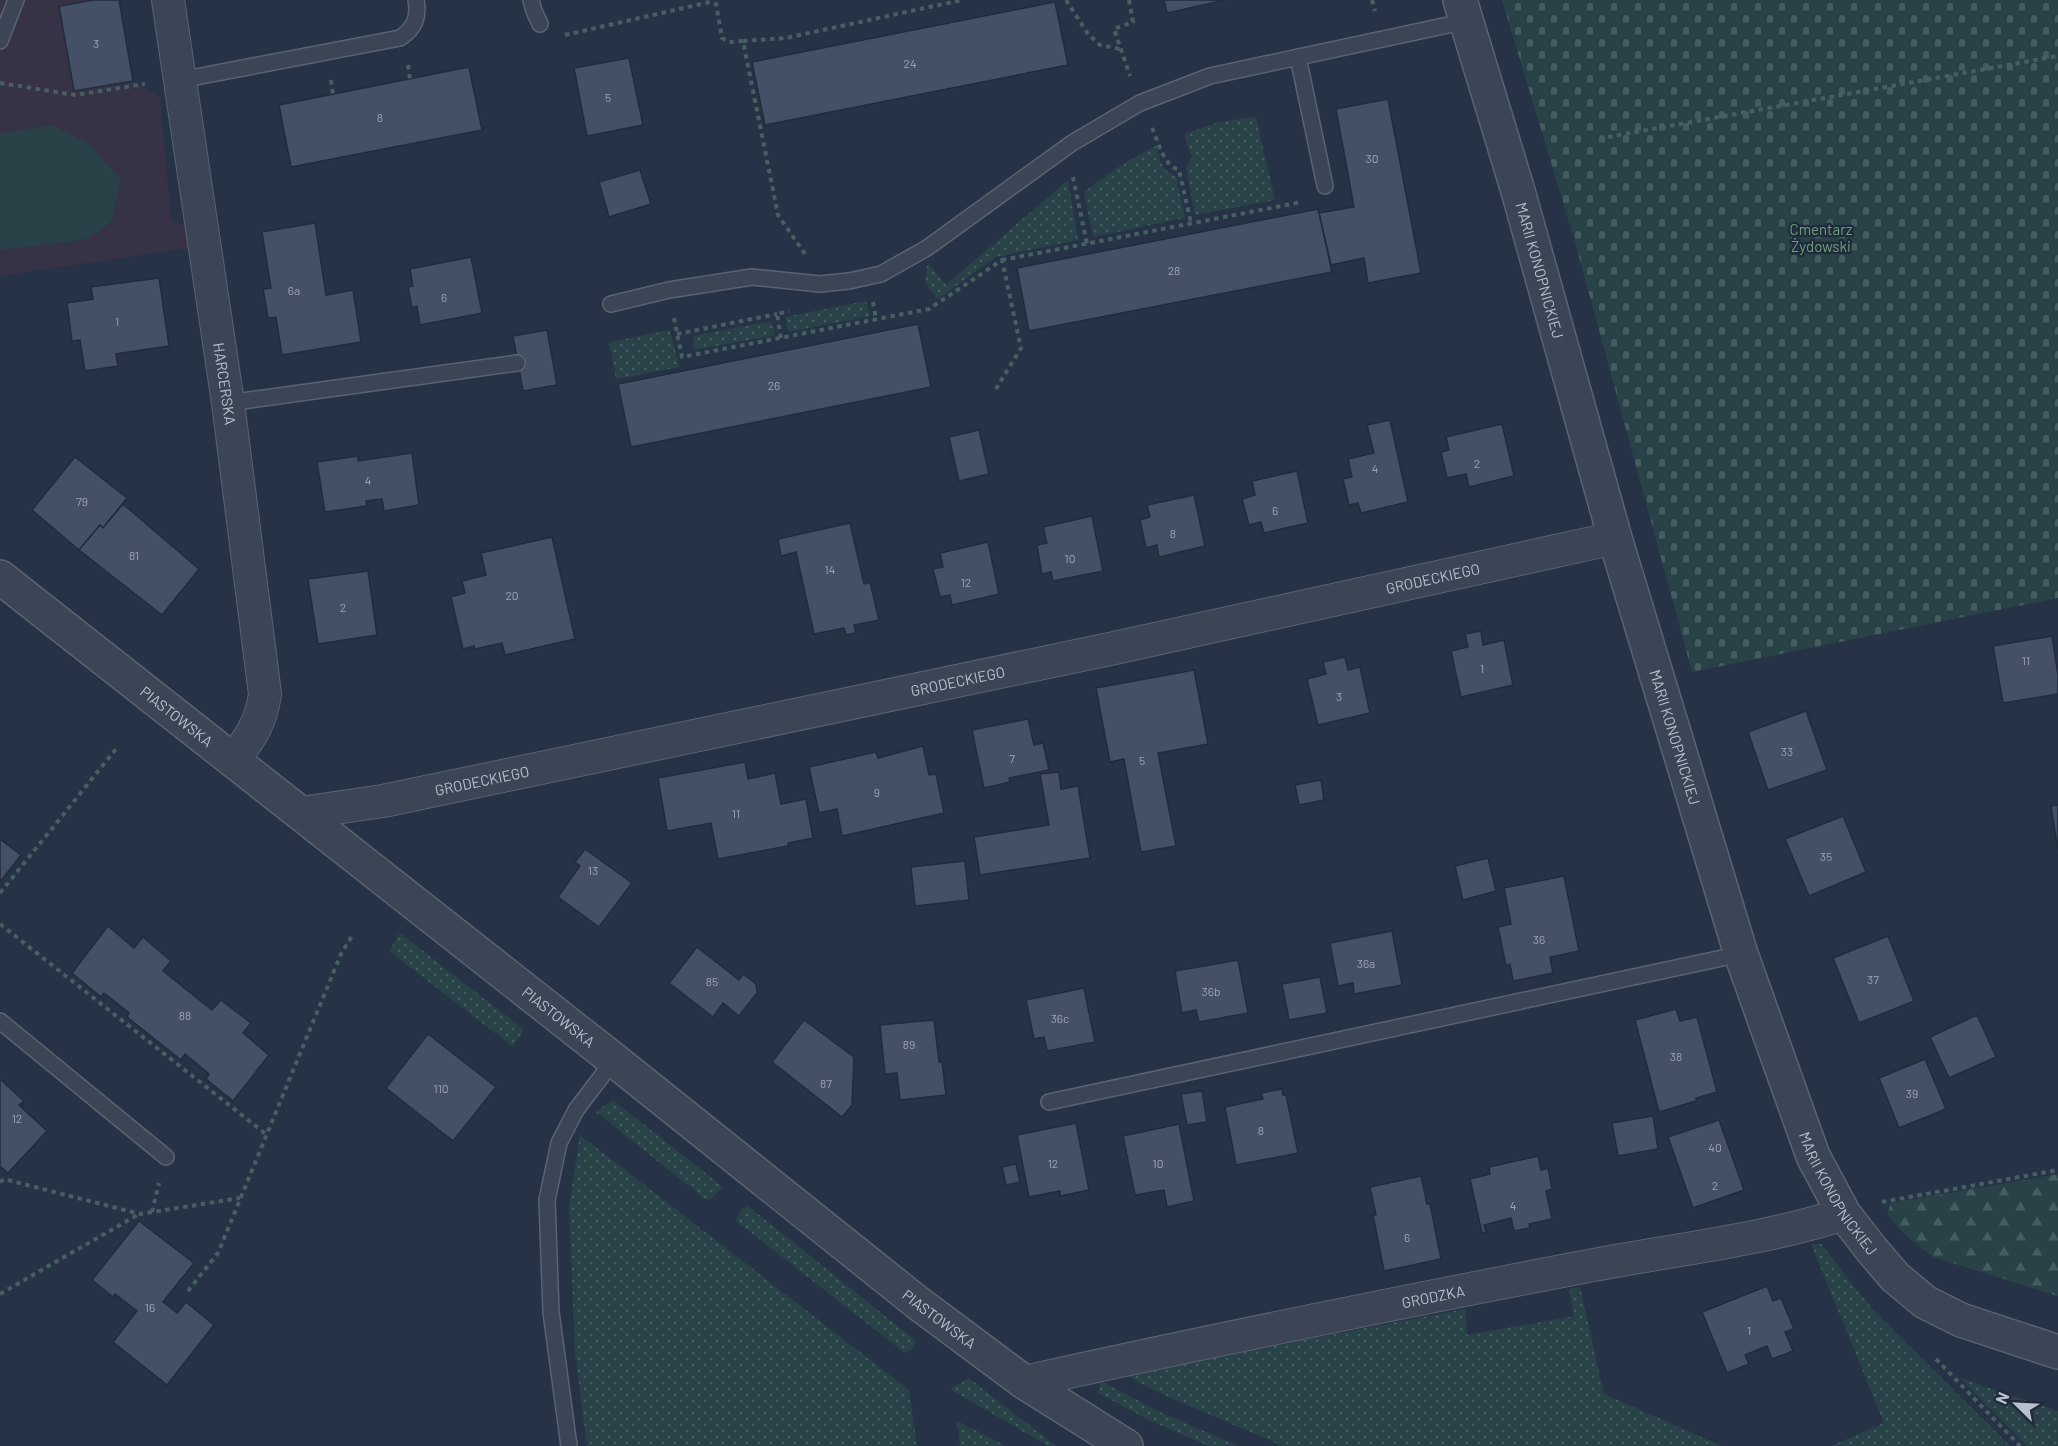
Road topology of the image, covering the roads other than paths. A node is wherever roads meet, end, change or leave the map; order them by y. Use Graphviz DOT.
graph roads {
  1 [pos="16,0"];
  2 [pos="168,0"];
  3 [pos="416,0"];
  4 [pos="531,0"];
  5 [pos="1464,11"];
  6 [pos="540,24"];
  7 [pos="0,40"];
  8 [pos="1298,57"];
  9 [pos="180,80"];
  10 [pos="1324,186"];
  11 [pos="611,304"];
  12 [pos="517,363"];
  13 [pos="228,404"];
  14 [pos="1615,538"];
  15 [pos="0,577"];
  16 [pos="233,761"];
  17 [pos="301,813"];
  18 [pos="1741,954"];
  19 [pos="0,1021"];
  20 [pos="614,1060"];
  21 [pos="1049,1102"];
  22 [pos="166,1157"];
  23 [pos="1844,1214"];
  24 [pos="2058,1352"];
  25 [pos="1024,1382"];
  26 [pos="569,1446"];
  27 [pos="1126,1446"];
  1 -- 7 [label="lane"];
  2 -- 9 [label="street, HARCERSKA"];
  3 -- 9 [label="lane"];
  4 -- 6 [label="lane"];
  5 -- 8 [label="lane"];
  5 -- 14 [label="street, MARII KONOPNICKIEJ"];
  8 -- 10 [label="lane"];
  8 -- 11 [label="lane"];
  9 -- 13 [label="street, HARCERSKA"];
  12 -- 13 [label="lane"];
  13 -- 16 [label="street, HARCERSKA"];
  14 -- 17 [label="street, GRODECKIEGO"];
  14 -- 18 [label="street, MARII KONOPNICKIEJ"];
  15 -- 16 [label="street, PIASTOWSKA"];
  16 -- 17 [label="street, PIASTOWSKA"];
  17 -- 20 [label="street, PIASTOWSKA"];
  18 -- 21 [label="lane"];
  18 -- 23 [label="street, MARII KONOPNICKIEJ"];
  19 -- 22 [label="lane"];
  20 -- 25 [label="street, PIASTOWSKA"];
  20 -- 26 [label="lane"];
  23 -- 24 [label="street, MARII KONOPNICKIEJ"];
  23 -- 25 [label="street, GRODZKA"];
  25 -- 27 [label="street, PIASTOWSKA"];
}
